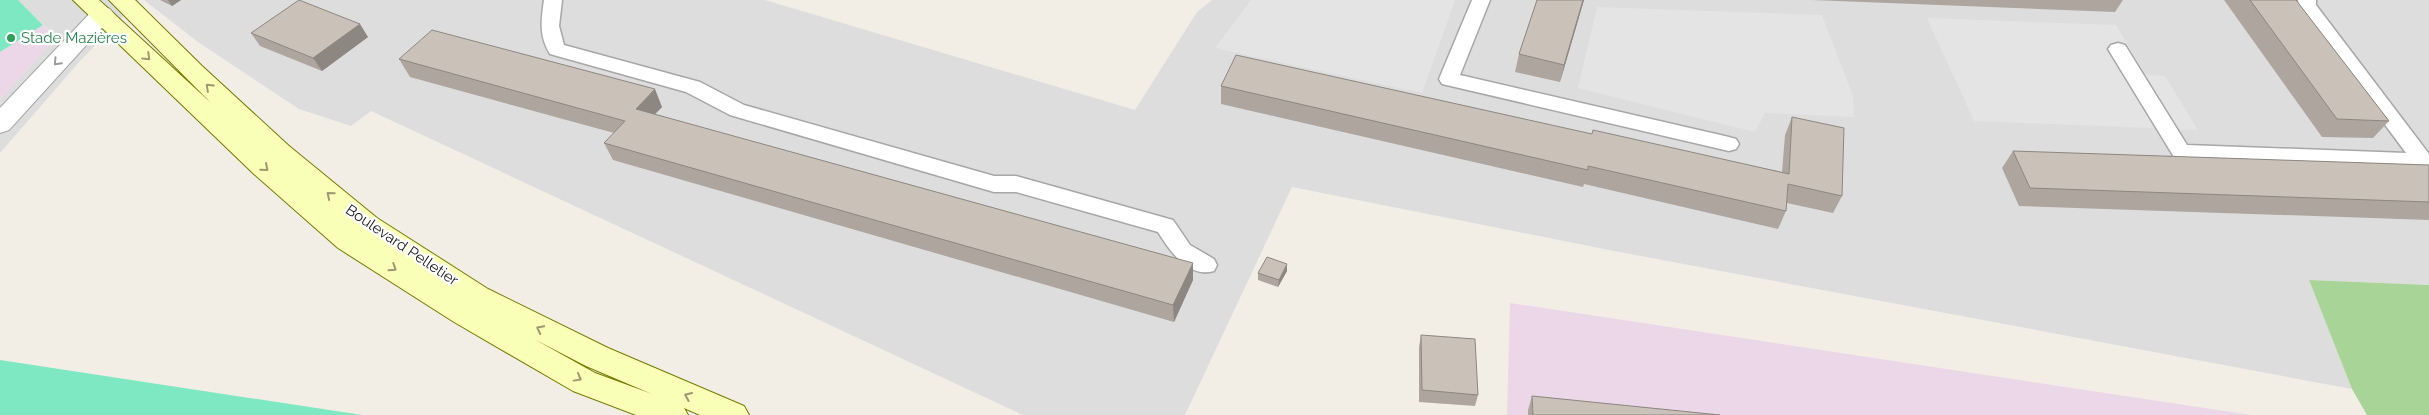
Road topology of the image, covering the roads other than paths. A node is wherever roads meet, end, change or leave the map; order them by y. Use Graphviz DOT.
graph roads {
  1 [pos="553,0"];
  2 [pos="1481,0"];
  3 [pos="2307,0"];
  4 [pos="103,5"];
  5 [pos="2118,49"];
  6 [pos="0,124"];
  7 [pos="1729,144"];
  8 [pos="2426,161"];
  9 [pos="1206,265"];
  10 [pos="672,415"];
  11 [pos="733,415"];
  1 -- 9 [label="lane"];
  2 -- 7 [label="lane"];
  3 -- 8 [label="lane"];
  4 -- 6 [label="street, one-way"];
  4 -- 10 [label="main road, Boulevard Pelletier, one-way"];
  11 -- 4 [label="main road, Boulevard Pelletier, one-way"];
  5 -- 8 [label="lane"];
}
